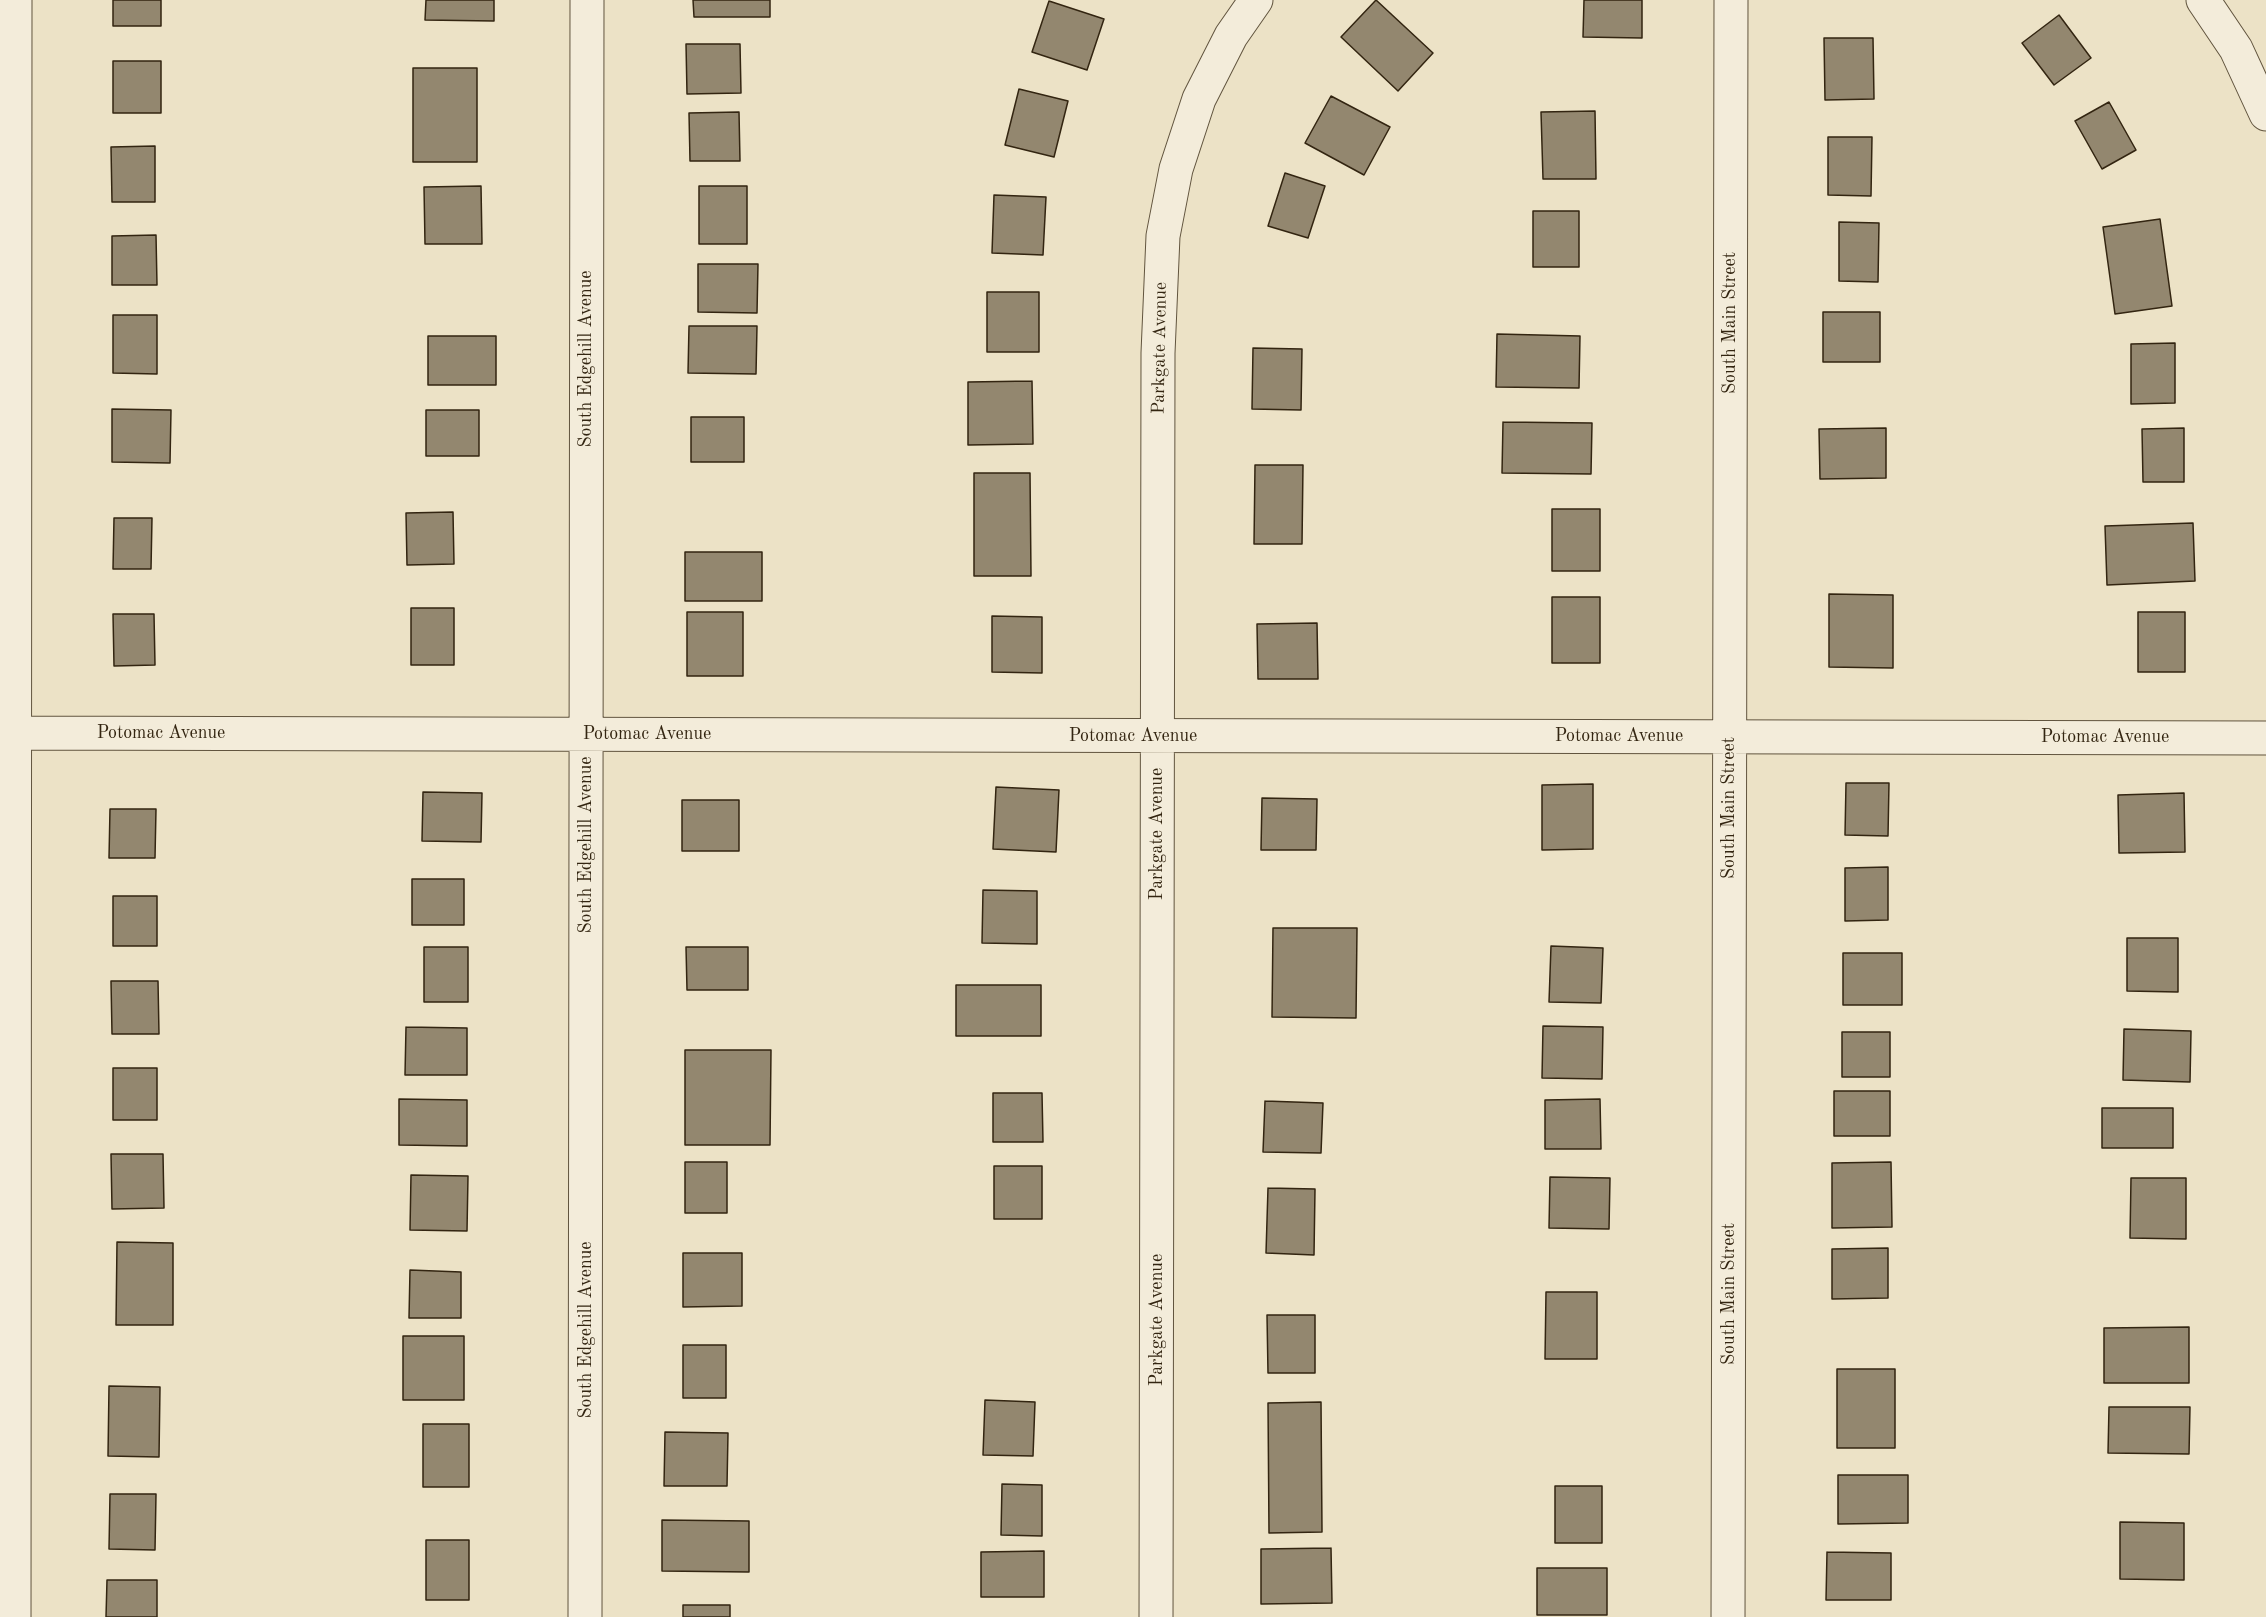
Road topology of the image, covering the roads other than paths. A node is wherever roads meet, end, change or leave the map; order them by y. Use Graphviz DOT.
graph roads {
  1 [pos="15,0"];
  2 [pos="587,0"];
  3 [pos="1256,0"];
  4 [pos="1731,0"];
  5 [pos="2203,0"];
  6 [pos="2266,114"];
  7 [pos="8,733"];
  8 [pos="586,734"];
  9 [pos="1729,736"];
  10 [pos="1157,737"];
  11 [pos="2266,738"];
  12 [pos="14,1617"];
  13 [pos="585,1617"];
  14 [pos="1156,1617"];
  15 [pos="1728,1617"];
  1 -- 7 [label="street"];
  2 -- 8 [label="street, South Edgehill Avenue"];
  3 -- 10 [label="street, Parkgate Avenue"];
  4 -- 9 [label="street, South Main Street"];
  5 -- 6 [label="street"];
  7 -- 8 [label="street, Potomac Avenue"];
  7 -- 12 [label="street"];
  8 -- 10 [label="street, Potomac Avenue"];
  8 -- 13 [label="street, South Edgehill Avenue"];
  9 -- 10 [label="street, Potomac Avenue"];
  9 -- 11 [label="street, Potomac Avenue"];
  9 -- 15 [label="street, South Main Street"];
  10 -- 14 [label="street, Parkgate Avenue"];
}
